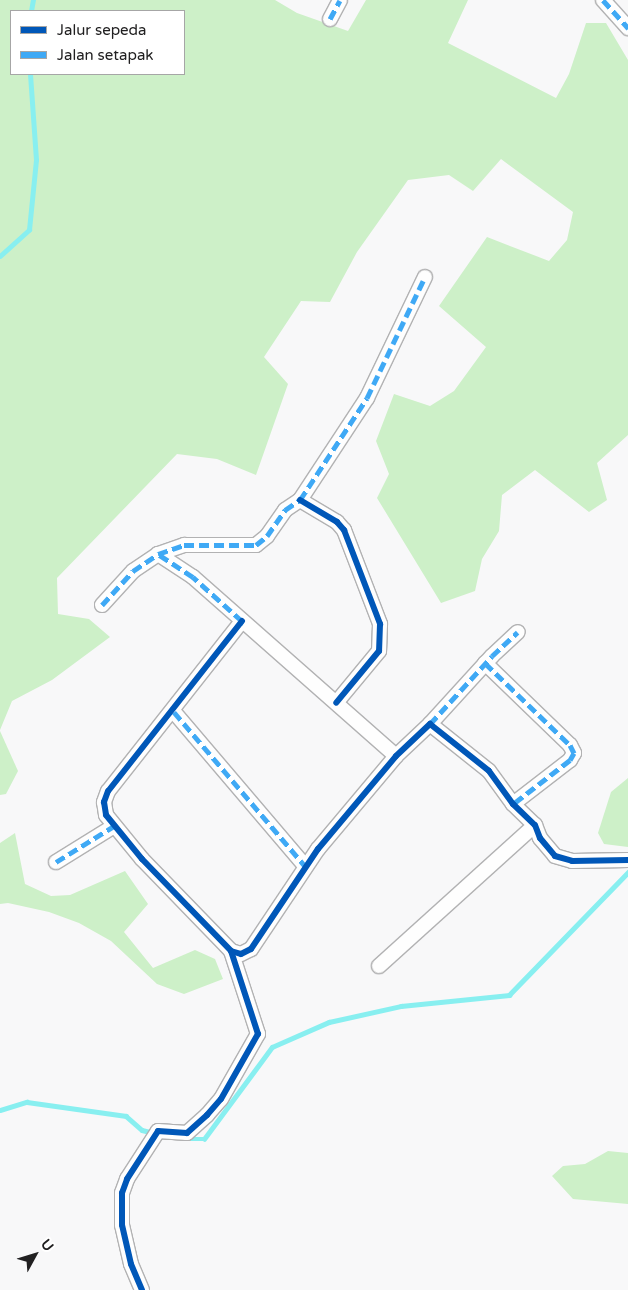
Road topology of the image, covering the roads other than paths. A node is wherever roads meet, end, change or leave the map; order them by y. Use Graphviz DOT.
graph roads {
  1 [pos="340,0"];
  2 [pos="603,0"];
  3 [pos="330,19"];
  4 [pos="628,28"];
  5 [pos="425,278"];
  6 [pos="300,500"];
  7 [pos="158,554"];
  8 [pos="102,605"];
  9 [pos="242,621"];
  10 [pos="518,632"];
  11 [pos="485,663"];
  12 [pos="336,703"];
  13 [pos="174,712"];
  14 [pos="430,724"];
  15 [pos="396,756"];
  16 [pos="513,804"];
  17 [pos="535,825"];
  18 [pos="114,826"];
  19 [pos="628,860"];
  20 [pos="56,862"];
  21 [pos="304,866"];
  22 [pos="231,951"];
  23 [pos="379,966"];
  24 [pos="142,1290"];
  1 -- 3 [label="street"];
  2 -- 4 [label="street"];
  5 -- 6 [label="street"];
  6 -- 7 [label="street"];
  6 -- 12 [label="street"];
  7 -- 8 [label="street"];
  7 -- 9 [label="street"];
  9 -- 12 [label="street"];
  9 -- 13 [label="street"];
  10 -- 11 [label="street"];
  11 -- 14 [label="street"];
  11 -- 16 [label="street"];
  12 -- 15 [label="street"];
  13 -- 18 [label="street"];
  13 -- 21 [label="street"];
  14 -- 15 [label="street"];
  14 -- 16 [label="street"];
  15 -- 21 [label="street"];
  16 -- 17 [label="street"];
  17 -- 19 [label="street"];
  17 -- 23 [label="street"];
  18 -- 20 [label="street"];
  18 -- 22 [label="street"];
  21 -- 22 [label="street"];
  22 -- 24 [label="street"];
}
